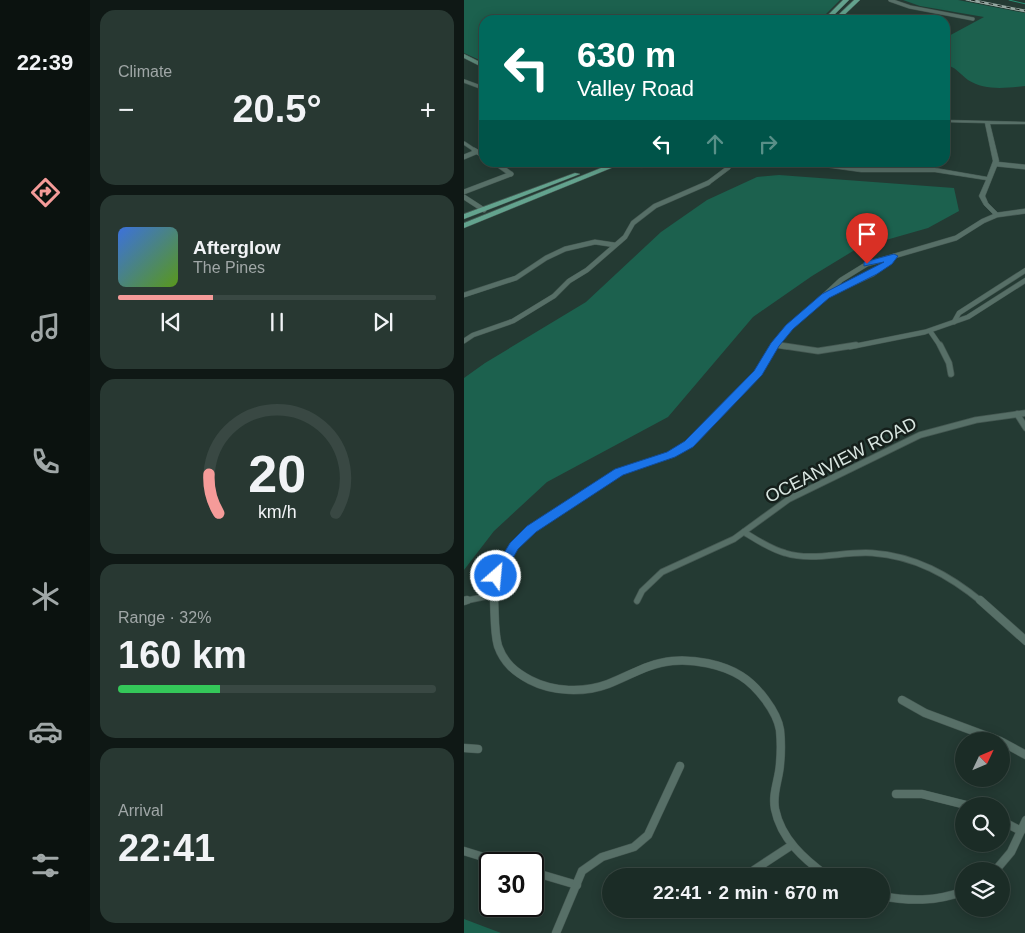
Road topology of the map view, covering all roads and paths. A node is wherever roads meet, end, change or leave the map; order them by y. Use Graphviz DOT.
graph roads {
  1 [pos="846,0"];
  2 [pos="856,0"];
  3 [pos="890,0"];
  4 [pos="831,15"];
  5 [pos="841,15"];
  6 [pos="973,19"];
  7 [pos="464,56"];
  8 [pos="479,64"];
  9 [pos="464,81"];
  10 [pos="479,86"];
  11 [pos="950,121"];
  12 [pos="987,122"];
  13 [pos="1025,123"];
  14 [pos="464,143"];
  15 [pos="476,152"];
  16 [pos="479,154"];
  17 [pos="464,157"];
  18 [pos="996,164"];
  19 [pos="501,167"];
  20 [pos="593,167"];
  21 [pos="612,167"];
  22 [pos="728,167"];
  23 [pos="836,167"];
  24 [pos="1025,167"];
  25 [pos="990,177"];
  26 [pos="708,183"];
  27 [pos="464,192"];
  28 [pos="464,197"];
  29 [pos="484,210"];
  30 [pos="1025,211"];
  31 [pos="997,215"];
  32 [pos="464,217"];
  33 [pos="464,222"];
  34 [pos="464,226"];
  35 [pos="615,246"];
  36 [pos="894,256"];
  37 [pos="1025,270"];
  38 [pos="1025,280"];
  39 [pos="464,294"];
  40 [pos="826,296"];
  41 [pos="954,322"];
  42 [pos="930,331"];
  43 [pos="464,341"];
  44 [pos="775,345"];
  45 [pos="951,374"];
  46 [pos="1025,413"];
  47 [pos="1016,414"];
  48 [pos="1025,428"];
  49 [pos="744,532"];
  50 [pos="493,595"];
  51 [pos="637,600"];
  52 [pos="464,601"];
  53 [pos="1025,641"];
  54 [pos="902,700"];
  55 [pos="975,732"];
  56 [pos="1010,747"];
  57 [pos="464,748"];
  58 [pos="478,749"];
  59 [pos="1025,756"];
  60 [pos="680,766"];
  61 [pos="896,794"];
  62 [pos="955,802"];
  63 [pos="1025,820"];
  64 [pos="1010,825"];
  65 [pos="1021,830"];
  66 [pos="792,845"];
  67 [pos="464,851"];
  68 [pos="479,856"];
  69 [pos="1003,862"];
  70 [pos="757,868"];
  71 [pos="816,868"];
  72 [pos="544,875"];
  73 [pos="577,885"];
  74 [pos="955,893"];
  75 [pos="890,898"];
  76 [pos="556,933"];
  1 -- 4 [label="main road"];
  2 -- 5 [label="main road"];
  3 -- 6 [label="street"];
  7 -- 8 [label="main road"];
  9 -- 10 [label="street"];
  11 -- 12 [label="street"];
  12 -- 13 [label="street"];
  12 -- 18 [label="street"];
  14 -- 15 [label="street"];
  15 -- 16 [label="street"];
  15 -- 17 [label="street"];
  18 -- 24 [label="street"];
  18 -- 25 [label="street"];
  19 -- 27 [label="street"];
  20 -- 29 [label="main road"];
  21 -- 34 [label="main road"];
  22 -- 26 [label="street"];
  23 -- 25 [label="street"];
  25 -- 31 [label="street"];
  26 -- 35 [label="street"];
  28 -- 29 [label="street"];
  29 -- 32 [label="main road"];
  29 -- 33 [label="main road"];
  30 -- 31 [label="street"];
  31 -- 36 [label="street"];
  35 -- 39 [label="street"];
  35 -- 43 [label="street"];
  36 -- 40 [label="street"];
  36 -- 40 [label="street"];
  37 -- 41 [label="street"];
  38 -- 41 [label="street"];
  40 -- 44 [label="street"];
  41 -- 42 [label="street"];
  42 -- 44 [label="street"];
  42 -- 45 [label="street"];
  44 -- 50 [label="street"];
  46 -- 47 [label="street, OCEANVIEW ROAD"];
  47 -- 48 [label="street"];
  47 -- 49 [label="street, OCEANVIEW ROAD"];
  49 -- 51 [label="street, OCEANVIEW ROAD"];
  49 -- 53 [label="street"];
  50 -- 52 [label="street"];
  50 -- 66 [label="street"];
  54 -- 55 [label="street"];
  56 -- 59 [label="street"];
  57 -- 58 [label="street"];
  60 -- 73 [label="street"];
  61 -- 62 [label="street"];
  63 -- 65 [label="street"];
  64 -- 65 [label="street"];
  65 -- 69 [label="street"];
  66 -- 70 [label="street"];
  66 -- 71 [label="street"];
  67 -- 68 [label="street"];
  72 -- 73 [label="street"];
  73 -- 76 [label="street"];
  74 -- 75 [label="street"];
}
